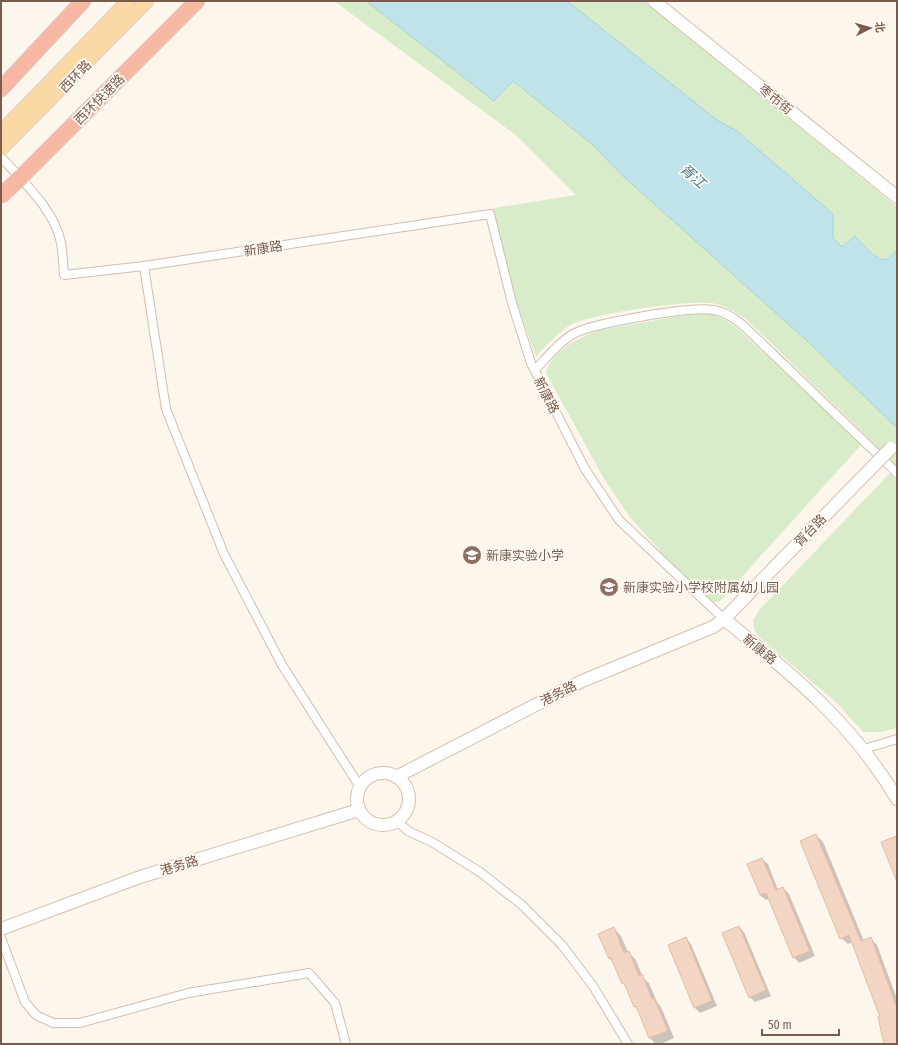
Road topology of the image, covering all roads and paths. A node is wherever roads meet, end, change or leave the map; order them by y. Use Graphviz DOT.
graph roads {
  1 [pos="83,1"];
  2 [pos="128,1"];
  3 [pos="147,1"];
  4 [pos="197,1"];
  5 [pos="654,1"];
  6 [pos="1,89"];
  7 [pos="1,132"];
  8 [pos="1,149"];
  9 [pos="1,157"];
  10 [pos="1,196"];
  11 [pos="897,197"];
  12 [pos="144,266"];
  13 [pos="535,370"];
  14 [pos="897,441"];
  15 [pos="897,472"];
  16 [pos="724,619"];
  17 [pos="897,739"];
  18 [pos="864,749"];
  19 [pos="396,777"];
  20 [pos="360,787"];
  21 [pos="897,799"];
  22 [pos="359,810"];
  23 [pos="397,821"];
  24 [pos="1,929"];
  25 [pos="1,938"];
  26 [pos="346,1044"];
  27 [pos="628,1044"];
  1 -- 6 [label="highway"];
  2 -- 7 [label="main road, 西环路"];
  3 -- 8 [label="main road, 西环路"];
  4 -- 10 [label="highway, 西环快速路, bridge"];
  5 -- 11 [label="street, 枣市街"];
  9 -- 12 [label="street"];
  12 -- 13 [label="street, 新康路"];
  12 -- 20 [label="street"];
  13 -- 15 [label="street"];
  13 -- 16 [label="street, 新康路"];
  14 -- 16 [label="street, 胥台路, bridge"];
  16 -- 18 [label="street, 新康路"];
  16 -- 19 [label="street, 港务路"];
  17 -- 18 [label="street"];
  18 -- 21 [label="street, 新康路"];
  19 -- 20 [label="street"];
  19 -- 23 [label="street"];
  20 -- 22 [label="street"];
  22 -- 23 [label="street"];
  22 -- 24 [label="street, 港务路"];
  23 -- 27 [label="street"];
  25 -- 26 [label="street"];
}
